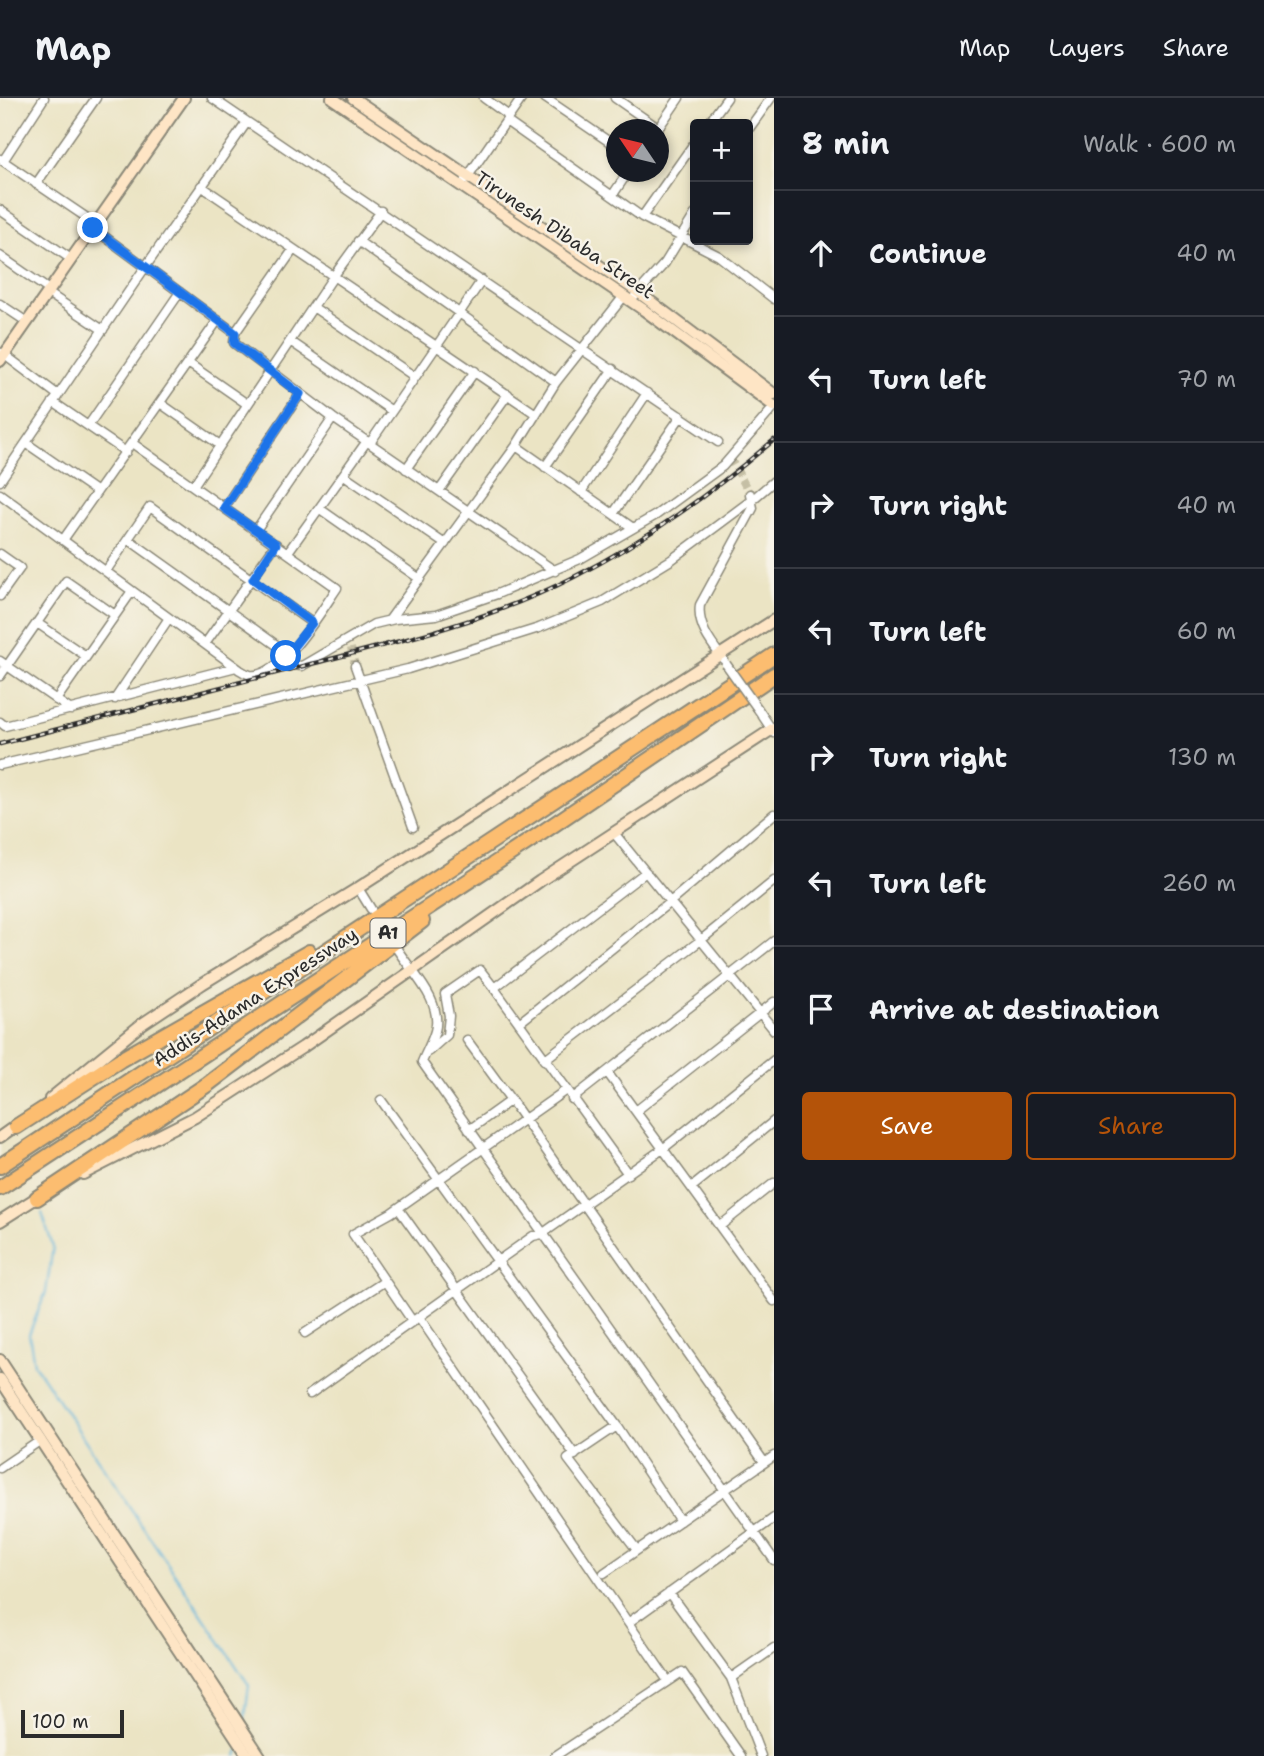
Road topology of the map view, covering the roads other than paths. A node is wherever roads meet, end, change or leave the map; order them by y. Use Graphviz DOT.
graph roads {
  1 [pos="44,98"];
  2 [pos="96,98"];
  3 [pos="184,98"];
  4 [pos="212,98"];
  5 [pos="332,98"];
  6 [pos="353,98"];
  7 [pos="484,98"];
  8 [pos="522,98"];
  9 [pos="545,98"];
  10 [pos="615,98"];
  11 [pos="679,98"];
  12 [pos="727,98"];
  13 [pos="771,98"];
  14 [pos="507,118"];
  15 [pos="644,119"];
  16 [pos="665,119"];
  17 [pos="712,119"];
  18 [pos="247,122"];
  19 [pos="753,123"];
  20 [pos="606,140"];
  21 [pos="690,149"];
  22 [pos="2,160"];
  23 [pos="465,181"];
  24 [pos="621,182"];
  25 [pos="36,184"];
  26 [pos="201,186"];
  27 [pos="611,196"];
  28 [pos="0,210"];
  29 [pos="381,211"];
  30 [pos="642,217"];
  31 [pos="690,223"];
  32 [pos="94,226"];
  33 [pos="682,237"];
  34 [pos="358,241"];
  35 [pos="293,250"];
  36 [pos="0,256"];
  37 [pos="71,259"];
  38 [pos="146,266"];
  39 [pos="333,277"];
  40 [pos="482,280"];
  41 [pos="49,292"];
  42 [pos="180,292"];
  43 [pos="631,296"];
  44 [pos="774,299"];
  45 [pos="0,304"];
  46 [pos="313,307"];
  47 [pos="460,313"];
  48 [pos="218,320"];
  49 [pos="27,322"];
  50 [pos="103,330"];
  51 [pos="235,333"];
  52 [pos="290,341"];
  53 [pos="436,347"];
  54 [pos="582,348"];
  55 [pos="1,356"];
  56 [pos="188,363"];
  57 [pos="613,369"];
  58 [pos="269,372"];
  59 [pos="475,372"];
  60 [pos="415,377"];
  61 [pos="556,382"];
  62 [pos="647,393"];
  63 [pos="300,394"];
  64 [pos="508,394"];
  65 [pos="774,394"];
  66 [pos="56,399"];
  67 [pos="160,404"];
  68 [pos="247,404"];
  69 [pos="774,407"];
  70 [pos="392,411"];
  71 [pos="536,414"];
  72 [pos="681,416"];
  73 [pos="333,418"];
  74 [pos="88,426"];
  75 [pos="368,442"];
  76 [pos="718,442"];
  77 [pos="26,443"];
  78 [pos="132,443"];
  79 [pos="220,445"];
  80 [pos="516,446"];
  81 [pos="126,452"];
  82 [pos="545,467"];
  83 [pos="406,469"];
  84 [pos="344,475"];
  85 [pos="0,481"];
  86 [pos="774,481"];
  87 [pos="193,486"];
  88 [pos="439,491"];
  89 [pos="97,492"];
  90 [pos="581,492"];
  91 [pos="0,494"];
  92 [pos="751,497"];
  93 [pos="224,508"];
  94 [pos="320,509"];
  95 [pos="470,511"];
  96 [pos="613,514"];
  97 [pos="633,528"];
  98 [pos="256,530"];
  99 [pos="128,539"];
  100 [pos="63,540"];
  101 [pos="276,544"];
  102 [pos="445,544"];
  103 [pos="288,552"];
  104 [pos="0,554"];
  105 [pos="106,571"];
  106 [pos="555,571"];
  107 [pos="253,579"];
  108 [pos="420,579"];
  109 [pos="132,591"];
  110 [pos="0,596"];
  111 [pos="228,611"];
  112 [pos="115,615"];
  113 [pos="169,618"];
  114 [pos="774,620"];
  115 [pos="388,622"];
  116 [pos="312,623"];
  117 [pos="37,624"];
  118 [pos="205,644"];
  119 [pos="774,654"];
  120 [pos="288,655"];
  121 [pos="86,656"];
  122 [pos="723,660"];
  123 [pos="4,663"];
  124 [pos="236,667"];
  125 [pos="355,667"];
  126 [pos="774,675"];
  127 [pos="0,676"];
  128 [pos="359,680"];
  129 [pos="56,699"];
  130 [pos="115,699"];
  131 [pos="71,710"];
  132 [pos="0,722"];
  133 [pos="773,730"];
  134 [pos="0,765"];
  135 [pos="774,814"];
  136 [pos="413,827"];
  137 [pos="614,833"];
  138 [pos="492,866"];
  139 [pos="646,872"];
  140 [pos="774,881"];
  141 [pos="358,888"];
  142 [pos="670,902"];
  143 [pos="390,908"];
  144 [pos="371,909"];
  145 [pos="701,940"];
  146 [pos="774,941"];
  147 [pos="397,949"];
  148 [pos="411,970"];
  149 [pos="730,975"];
  150 [pos="494,988"];
  151 [pos="774,1002"];
  152 [pos="760,1013"];
  153 [pos="519,1023"];
  154 [pos="774,1030"];
  155 [pos="467,1040"];
  156 [pos="426,1053"];
  157 [pos="544,1060"];
  158 [pos="774,1060"];
  159 [pos="607,1072"];
  160 [pos="566,1090"];
  161 [pos="572,1099"];
  162 [pos="382,1100"];
  163 [pos="511,1100"];
  164 [pos="636,1111"];
  165 [pos="524,1119"];
  166 [pos="774,1121"];
  167 [pos="16,1127"];
  168 [pos="469,1130"];
  169 [pos="0,1138"];
  170 [pos="664,1148"];
  171 [pos="482,1149"];
  172 [pos="0,1166"];
  173 [pos="628,1174"];
  174 [pos="438,1180"];
  175 [pos="774,1183"];
  176 [pos="692,1187"];
  177 [pos="0,1188"];
  178 [pos="37,1198"];
  179 [pos="586,1204"];
  180 [pos="398,1208"];
  181 [pos="0,1221"];
  182 [pos="720,1226"];
  183 [pos="542,1234"];
  184 [pos="497,1262"];
  185 [pos="385,1281"];
  186 [pos="456,1292"];
  187 [pos="774,1301"];
  188 [pos="416,1320"];
  189 [pos="305,1333"];
  190 [pos="0,1360"];
  191 [pos="0,1379"];
  192 [pos="310,1394"];
  193 [pos="617,1426"];
  194 [pos="41,1440"];
  195 [pos="575,1455"];
  196 [pos="774,1456"];
  197 [pos="764,1462"];
  198 [pos="0,1468"];
  199 [pos="725,1490"];
  200 [pos="774,1518"];
  201 [pos="680,1521"];
  202 [pos="754,1532"];
  203 [pos="638,1550"];
  204 [pos="774,1560"];
  205 [pos="604,1573"];
  206 [pos="669,1594"];
  207 [pos="632,1620"];
  208 [pos="774,1648"];
  209 [pos="732,1678"];
  210 [pos="668,1681"];
  211 [pos="251,1751"];
  212 [pos="260,1756"];
  213 [pos="555,1756"];
  214 [pos="741,1756"];
  215 [pos="761,1756"];
  1 -- 22 [label="street"];
  2 -- 25 [label="street"];
  3 -- 32 [label="street"];
  4 -- 18 [label="street"];
  5 -- 23 [label="street, Tirunesh Dibaba Street"];
  6 -- 23 [label="street, Tirunesh Dibaba Street"];
  7 -- 14 [label="street"];
  8 -- 14 [label="street"];
  9 -- 20 [label="street"];
  10 -- 15 [label="street"];
  11 -- 16 [label="street"];
  12 -- 17 [label="street"];
  13 -- 19 [label="street"];
  14 -- 23 [label="street"];
  14 -- 27 [label="street"];
  18 -- 26 [label="street"];
  18 -- 29 [label="street"];
  21 -- 30 [label="street"];
  22 -- 25 [label="street"];
  23 -- 43 [label="street, Tirunesh Dibaba Street"];
  24 -- 27 [label="street"];
  25 -- 32 [label="street"];
  26 -- 35 [label="street"];
  26 -- 38 [label="street"];
  27 -- 30 [label="street"];
  28 -- 37 [label="street"];
  29 -- 34 [label="street"];
  29 -- 40 [label="street"];
  30 -- 33 [label="street"];
  31 -- 33 [label="street"];
  32 -- 37 [label="street"];
  32 -- 38 [label="street"];
  33 -- 43 [label="street"];
  33 -- 44 [label="street"];
  34 -- 39 [label="street"];
  34 -- 47 [label="street"];
  35 -- 39 [label="street"];
  35 -- 51 [label="street"];
  36 -- 41 [label="street"];
  37 -- 41 [label="street"];
  38 -- 42 [label="street"];
  38 -- 50 [label="street"];
  39 -- 46 [label="street"];
  39 -- 53 [label="street"];
  40 -- 47 [label="street"];
  40 -- 54 [label="street"];
  41 -- 49 [label="street"];
  41 -- 50 [label="street"];
  42 -- 48 [label="street"];
  42 -- 74 [label="street"];
  43 -- 54 [label="street"];
  43 -- 65 [label="street, Tirunesh Dibaba Street"];
  43 -- 69 [label="street, Tirunesh Dibaba Street"];
  45 -- 49 [label="street"];
  46 -- 52 [label="street"];
  46 -- 60 [label="street"];
  47 -- 53 [label="street"];
  47 -- 61 [label="street"];
  48 -- 51 [label="street"];
  48 -- 56 [label="street"];
  49 -- 55 [label="street"];
  50 -- 66 [label="street"];
  51 -- 58 [label="street"];
  52 -- 58 [label="street"];
  52 -- 70 [label="street"];
  53 -- 59 [label="street"];
  53 -- 60 [label="street"];
  54 -- 57 [label="street"];
  54 -- 61 [label="street"];
  55 -- 66 [label="street"];
  56 -- 67 [label="street"];
  56 -- 68 [label="street"];
  57 -- 62 [label="street"];
  57 -- 82 [label="street"];
  58 -- 63 [label="street"];
  58 -- 68 [label="street"];
  59 -- 64 [label="street"];
  59 -- 83 [label="street"];
  60 -- 70 [label="street"];
  61 -- 71 [label="street"];
  62 -- 72 [label="street"];
  62 -- 90 [label="street"];
  63 -- 73 [label="street"];
  63 -- 93 [label="street"];
  64 -- 71 [label="street"];
  64 -- 88 [label="street"];
  66 -- 74 [label="street"];
  66 -- 77 [label="street"];
  67 -- 78 [label="street"];
  67 -- 79 [label="street"];
  68 -- 79 [label="street"];
  69 -- 97 [label="street"];
  70 -- 75 [label="street"];
  71 -- 80 [label="street"];
  72 -- 76 [label="street"];
  72 -- 96 [label="street"];
  73 -- 75 [label="street"];
  73 -- 98 [label="street"];
  74 -- 81 [label="street"];
  75 -- 83 [label="street"];
  75 -- 84 [label="street"];
  77 -- 85 [label="street"];
  77 -- 89 [label="street"];
  78 -- 81 [label="street"];
  78 -- 87 [label="street"];
  79 -- 87 [label="street"];
  80 -- 82 [label="street"];
  80 -- 95 [label="street"];
  81 -- 89 [label="street"];
  82 -- 90 [label="street"];
  83 -- 88 [label="street"];
  84 -- 94 [label="street"];
  84 -- 102 [label="street"];
  86 -- 92 [label="street"];
  87 -- 93 [label="street"];
  88 -- 95 [label="street"];
  89 -- 100 [label="street"];
  90 -- 96 [label="street"];
  91 -- 100 [label="street"];
  92 -- 122 [label="street"];
  92 -- 128 [label="street"];
  93 -- 98 [label="street"];
  94 -- 103 [label="street"];
  94 -- 108 [label="street"];
  95 -- 102 [label="street"];
  95 -- 106 [label="street"];
  96 -- 97 [label="street"];
  97 -- 106 [label="street"];
  98 -- 101 [label="street"];
  99 -- 105 [label="street"];
  99 -- 107 [label="street"];
  99 -- 111 [label="street"];
  100 -- 105 [label="street"];
  101 -- 103 [label="street"];
  101 -- 107 [label="street"];
  102 -- 108 [label="street"];
  103 -- 116 [label="street"];
  104 -- 110 [label="street"];
  105 -- 109 [label="street"];
  106 -- 115 [label="street"];
  107 -- 111 [label="street"];
  107 -- 116 [label="street"];
  108 -- 115 [label="street"];
  109 -- 112 [label="street"];
  109 -- 113 [label="street"];
  111 -- 118 [label="street"];
  111 -- 120 [label="street"];
  112 -- 117 [label="street"];
  112 -- 121 [label="street"];
  113 -- 118 [label="street"];
  113 -- 130 [label="street"];
  114 -- 122 [label="street"];
  115 -- 120 [label="street"];
  116 -- 120 [label="street"];
  117 -- 121 [label="street"];
  117 -- 123 [label="street"];
  118 -- 124 [label="street"];
  119 -- 143 [label="highway, Addis-Adama Expressway / A1"];
  120 -- 124 [label="street"];
  121 -- 129 [label="street"];
  122 -- 133 [label="street, bridge"];
  122 -- 141 [label="street"];
  123 -- 127 [label="street"];
  123 -- 129 [label="street"];
  124 -- 130 [label="street"];
  125 -- 128 [label="street"];
  126 -- 138 [label="highway, Addis-Adama Expressway / A1"];
  128 -- 134 [label="street"];
  128 -- 136 [label="street"];
  129 -- 131 [label="street"];
  130 -- 131 [label="street"];
  131 -- 132 [label="street"];
  133 -- 137 [label="street"];
  135 -- 142 [label="street"];
  137 -- 139 [label="street"];
  137 -- 148 [label="street"];
  138 -- 177 [label="highway, Addis-Adama Expressway / A1"];
  138 -- 178 [label="highway"];
  139 -- 142 [label="street"];
  139 -- 150 [label="street"];
  140 -- 145 [label="street"];
  141 -- 144 [label="street"];
  141 -- 167 [label="street"];
  142 -- 145 [label="street"];
  142 -- 153 [label="street"];
  143 -- 167 [label="highway"];
  143 -- 172 [label="highway, Addis-Adama Expressway / A1"];
  145 -- 149 [label="street"];
  145 -- 157 [label="street"];
  146 -- 149 [label="street"];
  147 -- 148 [label="street"];
  148 -- 156 [label="street"];
  148 -- 178 [label="street"];
  149 -- 152 [label="street"];
  149 -- 159 [label="street"];
  150 -- 153 [label="street"];
  150 -- 156 [label="street"];
  151 -- 152 [label="street"];
  152 -- 154 [label="street"];
  152 -- 164 [label="street"];
  153 -- 157 [label="street"];
  155 -- 163 [label="street"];
  156 -- 168 [label="street"];
  157 -- 160 [label="street"];
  158 -- 170 [label="street"];
  159 -- 161 [label="street"];
  159 -- 164 [label="street"];
  160 -- 161 [label="street"];
  160 -- 165 [label="street"];
  161 -- 173 [label="street"];
  162 -- 174 [label="street"];
  163 -- 165 [label="street"];
  163 -- 168 [label="street"];
  164 -- 170 [label="street"];
  165 -- 171 [label="street"];
  165 -- 179 [label="street"];
  166 -- 176 [label="street"];
  167 -- 169 [label="street"];
  168 -- 171 [label="street"];
  170 -- 173 [label="street"];
  170 -- 176 [label="street"];
  171 -- 174 [label="street"];
  171 -- 183 [label="street"];
  173 -- 179 [label="street"];
  174 -- 180 [label="street"];
  174 -- 184 [label="street"];
  175 -- 182 [label="street"];
  176 -- 182 [label="street"];
  178 -- 181 [label="street"];
  179 -- 183 [label="street"];
  179 -- 197 [label="street"];
  180 -- 185 [label="street"];
  180 -- 186 [label="street"];
  182 -- 187 [label="street"];
  183 -- 184 [label="street"];
  183 -- 199 [label="street"];
  184 -- 186 [label="street"];
  184 -- 193 [label="street"];
  185 -- 188 [label="street"];
  185 -- 189 [label="street"];
  186 -- 188 [label="street"];
  186 -- 195 [label="street"];
  188 -- 192 [label="street"];
  188 -- 210 [label="street"];
  190 -- 211 [label="street"];
  191 -- 194 [label="street"];
  193 -- 195 [label="street"];
  193 -- 201 [label="street"];
  194 -- 198 [label="street"];
  194 -- 211 [label="street"];
  195 -- 203 [label="street"];
  196 -- 197 [label="street"];
  197 -- 199 [label="street"];
  199 -- 201 [label="street"];
  199 -- 202 [label="street"];
  200 -- 202 [label="street"];
  201 -- 203 [label="street"];
  202 -- 204 [label="street"];
  202 -- 206 [label="street"];
  203 -- 205 [label="street"];
  206 -- 207 [label="street"];
  206 -- 209 [label="street"];
  208 -- 209 [label="street"];
  209 -- 215 [label="street"];
  210 -- 213 [label="street"];
  210 -- 214 [label="street"];
  211 -- 212 [label="street"];
}
